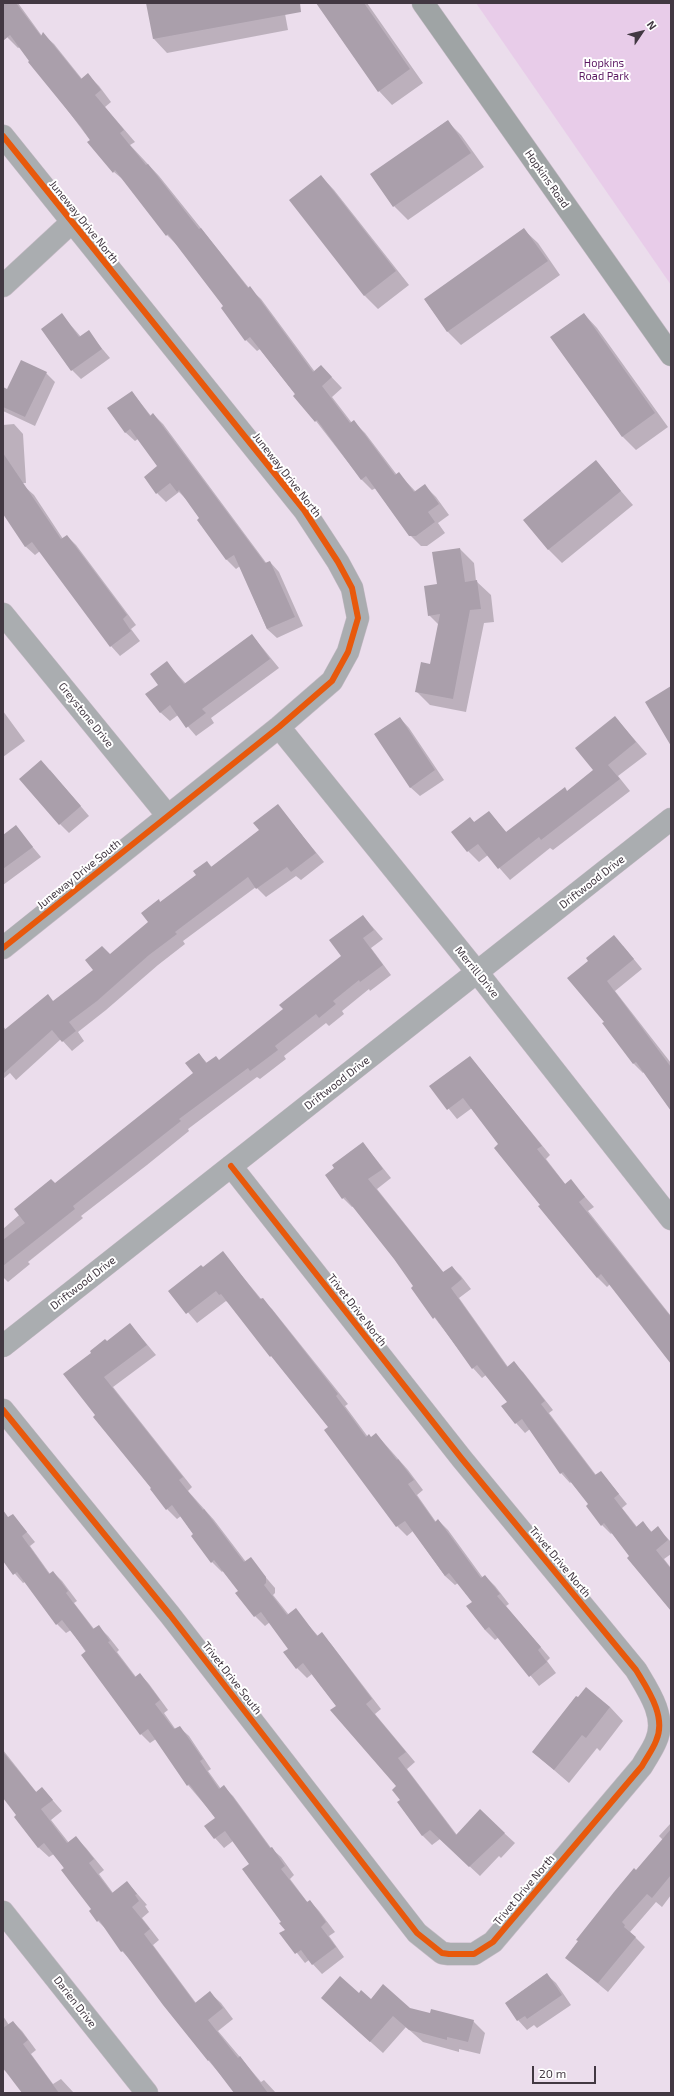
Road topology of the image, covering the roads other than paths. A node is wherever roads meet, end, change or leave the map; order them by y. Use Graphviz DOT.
graph roads {
  1 [pos="423,3"];
  2 [pos="3,136"];
  3 [pos="72,222"];
  4 [pos="3,286"];
  5 [pos="671,355"];
  6 [pos="3,614"];
  7 [pos="279,727"];
  8 [pos="168,816"];
  9 [pos="671,819"];
  10 [pos="3,948"];
  11 [pos="477,972"];
  12 [pos="232,1166"];
  13 [pos="671,1219"];
  14 [pos="3,1346"];
  15 [pos="3,1410"];
  16 [pos="3,1912"];
  17 [pos="449,1954"];
  18 [pos="147,2093"];
  1 -- 5 [label="street, Hopkins Road"];
  2 -- 3 [label="street, Juneway Drive North"];
  3 -- 4 [label="street"];
  3 -- 7 [label="street, Juneway Drive North"];
  6 -- 8 [label="street, Greystone Drive"];
  7 -- 8 [label="street, Juneway Drive North"];
  7 -- 11 [label="street, Merrill Drive"];
  8 -- 10 [label="street, Juneway Drive South"];
  9 -- 11 [label="street, Driftwood Drive"];
  11 -- 12 [label="street, Driftwood Drive"];
  11 -- 13 [label="street, Merrill Drive"];
  12 -- 14 [label="street, Driftwood Drive"];
  12 -- 17 [label="street, Trivet Drive North"];
  15 -- 17 [label="street, Trivet Drive South"];
  16 -- 18 [label="street, Darien Drive"];
}
